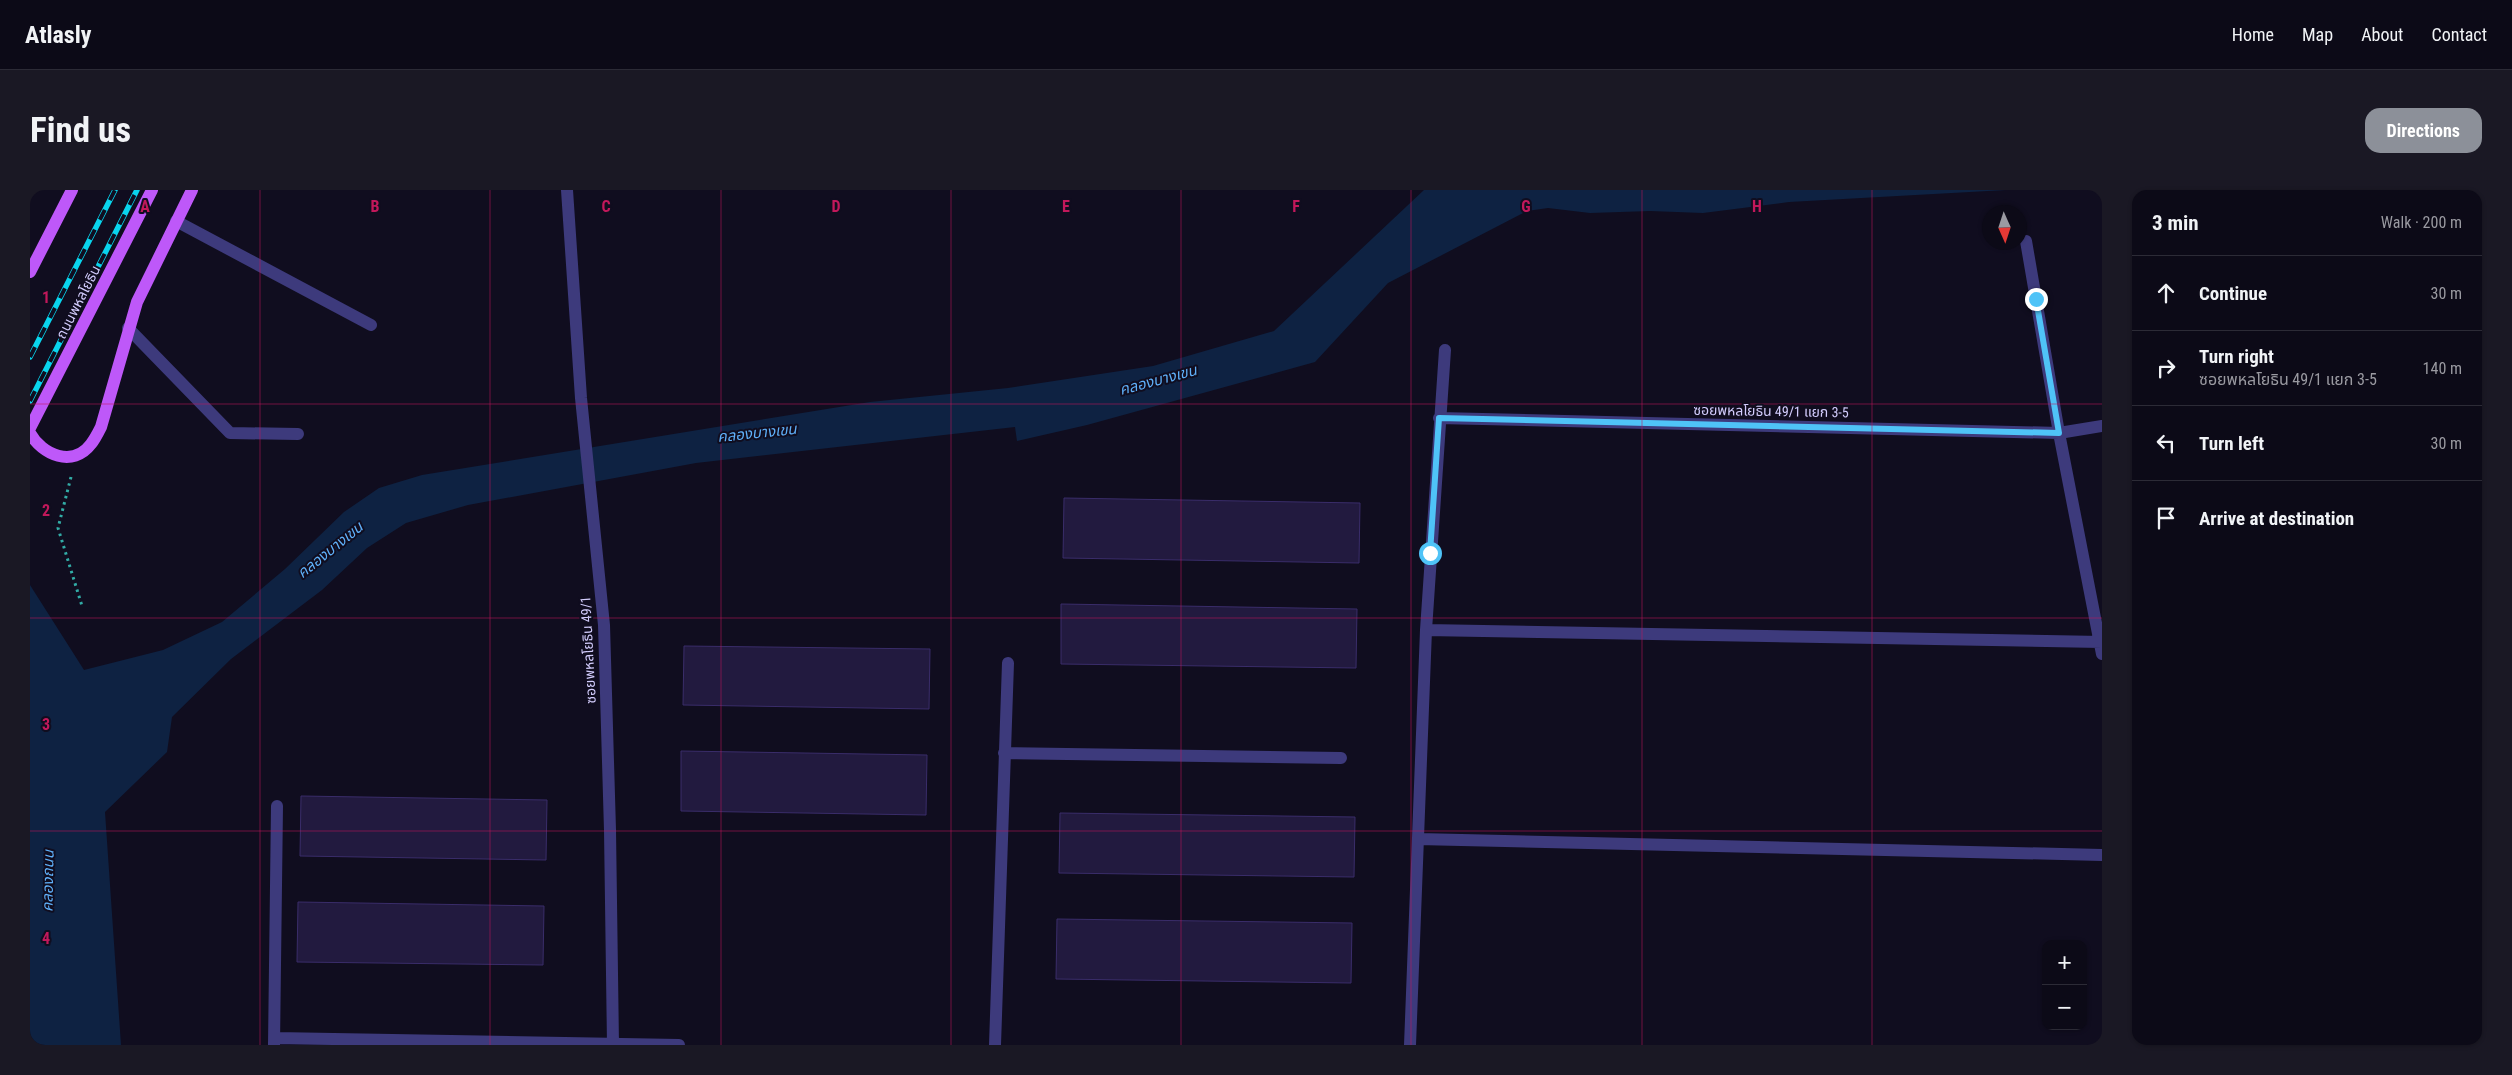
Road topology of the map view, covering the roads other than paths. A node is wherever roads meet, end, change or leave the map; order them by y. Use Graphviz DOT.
graph roads {
  1 [pos="72,190"];
  2 [pos="152,190"];
  3 [pos="192,190"];
  4 [pos="567,190"];
  5 [pos="176,221"];
  6 [pos="2027,247"];
  7 [pos="30,272"];
  8 [pos="371,325"];
  9 [pos="128,328"];
  10 [pos="1445,350"];
  11 [pos="1439,418"];
  12 [pos="2102,426"];
  13 [pos="30,428"];
  14 [pos="30,433"];
  15 [pos="2059,433"];
  16 [pos="298,434"];
  17 [pos="1426,630"];
  18 [pos="2101,646"];
  19 [pos="1008,663"];
  20 [pos="1004,753"];
  21 [pos="1341,758"];
  22 [pos="277,806"];
  23 [pos="1418,839"];
  24 [pos="2102,855"];
  25 [pos="274,1041"];
  26 [pos="613,1044"];
  27 [pos="679,1045"];
  28 [pos="995,1045"];
  29 [pos="1410,1045"];
  1 -- 7 [label="main road"];
  2 -- 13 [label="main road, ถนนพหลโยธิน"];
  3 -- 5 [label="main road"];
  4 -- 26 [label="street, ซอยพหลโยธิน 49/1"];
  5 -- 8 [label="street"];
  5 -- 9 [label="main road"];
  6 -- 15 [label="street"];
  9 -- 14 [label="main road"];
  9 -- 16 [label="street"];
  10 -- 11 [label="street"];
  11 -- 15 [label="street, ซอยพหลโยธิน 49/1 แยก 3-5"];
  11 -- 17 [label="street"];
  12 -- 15 [label="street, ซอยพหลโยธิน 49/1 แยก 3-5"];
  15 -- 18 [label="street"];
  17 -- 18 [label="street"];
  17 -- 23 [label="street"];
  19 -- 20 [label="street"];
  20 -- 21 [label="street"];
  20 -- 28 [label="street"];
  22 -- 25 [label="street"];
  23 -- 24 [label="street"];
  23 -- 29 [label="street"];
  25 -- 26 [label="street"];
  26 -- 27 [label="street"];
}
